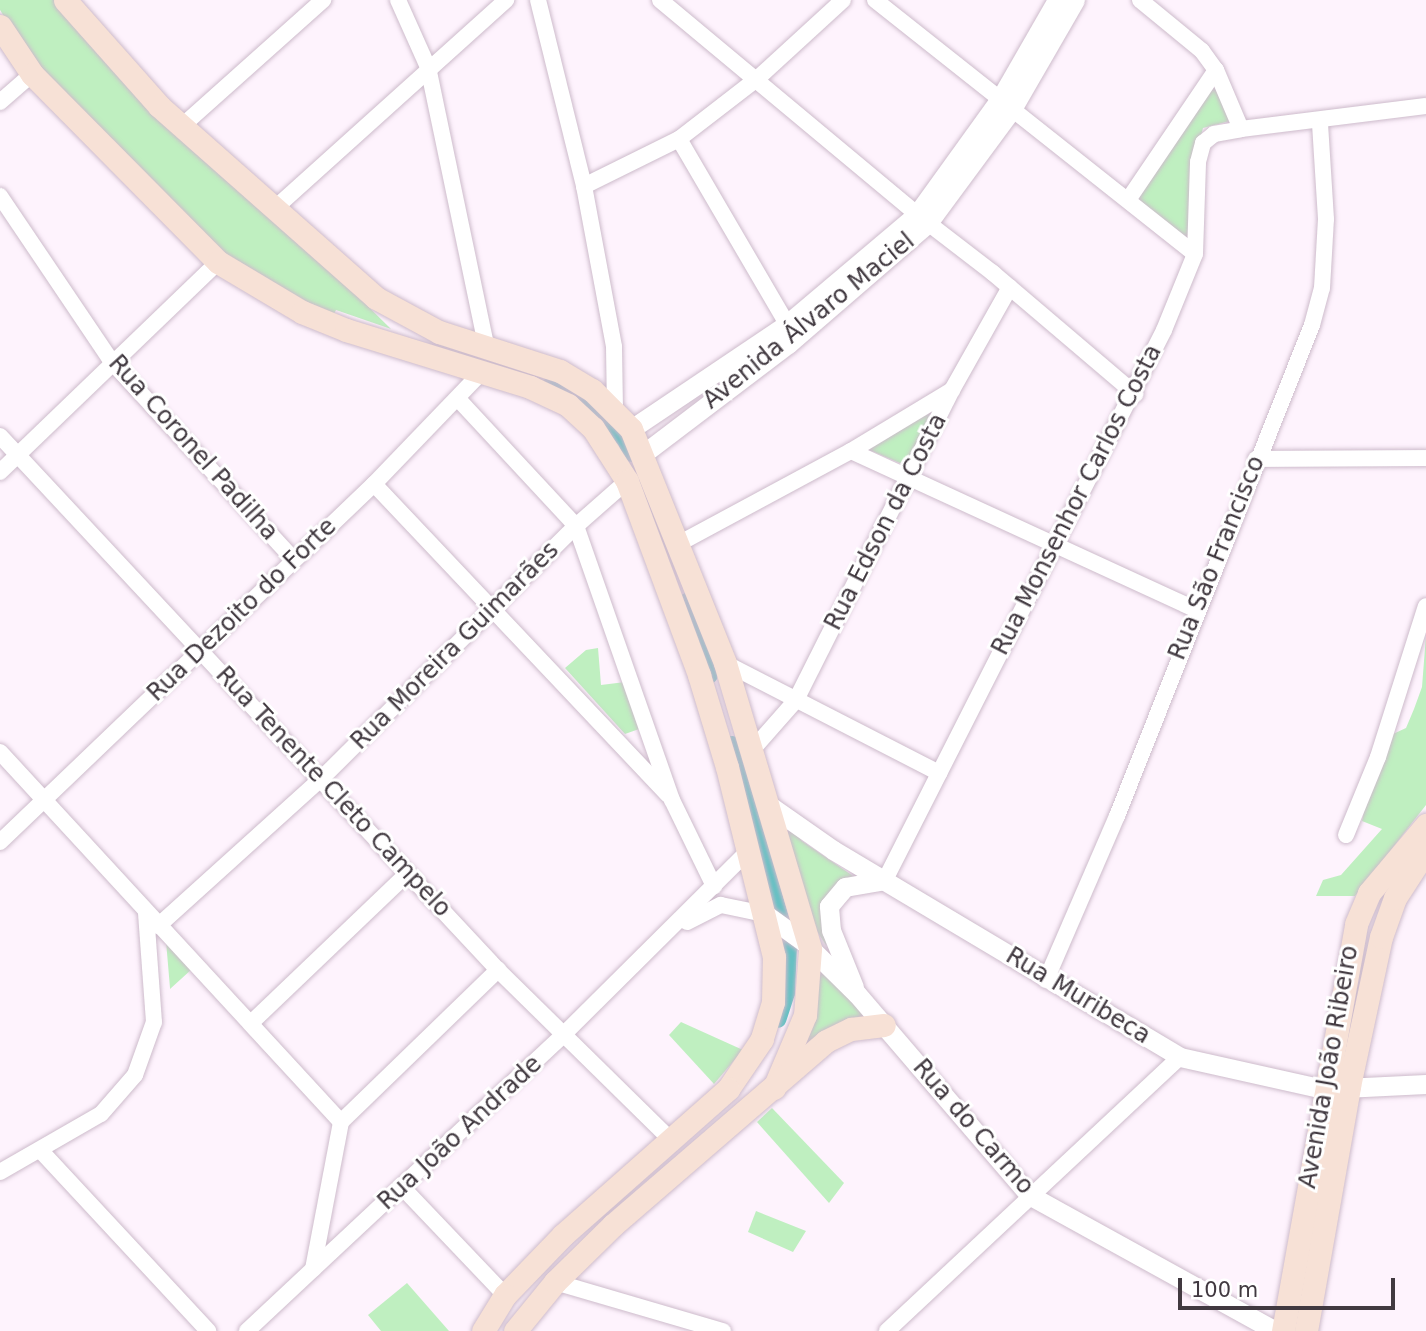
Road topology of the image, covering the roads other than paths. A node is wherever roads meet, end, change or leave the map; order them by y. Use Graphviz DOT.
graph roads {
  1 [pos="65,0"];
  2 [pos="323,0"];
  3 [pos="398,0"];
  4 [pos="506,0"];
  5 [pos="538,0"];
  6 [pos="660,0"];
  7 [pos="843,0"];
  8 [pos="875,0"];
  9 [pos="1057,0"];
  10 [pos="1075,0"];
  11 [pos="1140,0"];
  12 [pos="0,26"];
  13 [pos="428,67"];
  14 [pos="1216,70"];
  15 [pos="32,74"];
  16 [pos="758,78"];
  17 [pos="0,102"];
  18 [pos="1006,104"];
  19 [pos="1426,106"];
  20 [pos="1320,123"];
  21 [pos="181,127"];
  22 [pos="1241,129"];
  23 [pos="679,139"];
  24 [pos="584,186"];
  25 [pos="0,196"];
  26 [pos="1128,200"];
  27 [pos="273,210"];
  28 [pos="922,218"];
  29 [pos="1195,254"];
  30 [pos="218,262"];
  31 [pos="1010,287"];
  32 [pos="787,324"];
  33 [pos="486,345"];
  34 [pos="112,362"];
  35 [pos="481,373"];
  36 [pos="952,390"];
  37 [pos="1135,394"];
  38 [pos="459,400"];
  39 [pos="615,410"];
  40 [pos="631,429"];
  41 [pos="0,436"];
  42 [pos="851,451"];
  43 [pos="643,454"];
  44 [pos="18,456"];
  45 [pos="1426,458"];
  46 [pos="1256,459"];
  47 [pos="0,472"];
  48 [pos="911,479"];
  49 [pos="628,481"];
  50 [pos="374,484"];
  51 [pos="576,526"];
  52 [pos="680,543"];
  53 [pos="1053,546"];
  54 [pos="293,559"];
  55 [pos="691,573"];
  56 [pos="664,580"];
  57 [pos="1426,606"];
  58 [pos="1196,610"];
  59 [pos="491,611"];
  60 [pos="201,650"];
  61 [pos="725,663"];
  62 [pos="796,700"];
  63 [pos="650,738"];
  64 [pos="619,747"];
  65 [pos="753,750"];
  66 [pos="0,752"];
  67 [pos="939,773"];
  68 [pos="322,778"];
  69 [pos="672,800"];
  70 [pos="43,802"];
  71 [pos="766,803"];
  72 [pos="1426,825"];
  73 [pos="1346,835"];
  74 [pos="0,842"];
  75 [pos="1426,850"];
  76 [pos="747,852"];
  77 [pos="408,873"];
  78 [pos="885,880"];
  79 [pos="714,886"];
  80 [pos="146,912"];
  81 [pos="771,918"];
  82 [pos="158,926"];
  83 [pos="670,932"];
  84 [pos="807,945"];
  85 [pos="498,970"];
  86 [pos="1046,980"];
  87 [pos="857,994"];
  88 [pos="251,1023"];
  89 [pos="884,1025"];
  90 [pos="563,1035"];
  91 [pos="1180,1057"];
  92 [pos="1426,1084"];
  93 [pos="1349,1086"];
  94 [pos="774,1088"];
  95 [pos="1324,1089"];
  96 [pos="341,1122"];
  97 [pos="672,1141"];
  98 [pos="41,1151"];
  99 [pos="0,1172"];
  100 [pos="403,1188"];
  101 [pos="1029,1195"];
  102 [pos="313,1269"];
  103 [pos="555,1282"];
  104 [pos="505,1295"];
  105 [pos="524,1327"];
  106 [pos="208,1331"];
  107 [pos="247,1331"];
  108 [pos="483,1331"];
  109 [pos="723,1331"];
  110 [pos="887,1331"];
  111 [pos="1275,1331"];
  112 [pos="1283,1331"];
  113 [pos="1307,1331"];
  1 -- 21 [label="main road"];
  2 -- 21 [label="street"];
  3 -- 13 [label="street"];
  4 -- 13 [label="street"];
  5 -- 24 [label="street"];
  6 -- 16 [label="street"];
  7 -- 16 [label="street"];
  8 -- 18 [label="street"];
  9 -- 18 [label="street, Avenida Álvaro Maciel"];
  10 -- 18 [label="street, Avenida Álvaro Maciel"];
  11 -- 14 [label="street"];
  12 -- 15 [label="main road"];
  13 -- 27 [label="street"];
  13 -- 33 [label="street"];
  14 -- 22 [label="street"];
  14 -- 26 [label="street"];
  15 -- 17 [label="street"];
  15 -- 30 [label="main road"];
  16 -- 23 [label="street"];
  16 -- 28 [label="street"];
  18 -- 26 [label="street"];
  18 -- 28 [label="street, Avenida Álvaro Maciel"];
  19 -- 20 [label="street, Rua Monsenhor Carlos Costa"];
  20 -- 22 [label="street, Rua Monsenhor Carlos Costa"];
  20 -- 46 [label="street, Rua São Francisco"];
  21 -- 27 [label="main road"];
  22 -- 29 [label="street, Rua Monsenhor Carlos Costa"];
  23 -- 24 [label="street"];
  23 -- 32 [label="street"];
  24 -- 39 [label="street"];
  25 -- 34 [label="street, Rua Coronel Padilha"];
  26 -- 29 [label="street"];
  27 -- 33 [label="main road"];
  28 -- 31 [label="street"];
  28 -- 32 [label="street, Avenida Álvaro Maciel"];
  28 -- 43 [label="street, Avenida Álvaro Maciel"];
  29 -- 37 [label="street, Rua Monsenhor Carlos Costa"];
  30 -- 34 [label="street"];
  30 -- 35 [label="main road"];
  31 -- 36 [label="street, Rua Edson da Costa"];
  31 -- 37 [label="street"];
  32 -- 40 [label="street, Avenida Álvaro Maciel"];
  33 -- 39 [label="main road"];
  34 -- 44 [label="street"];
  34 -- 54 [label="street, Rua Coronel Padilha"];
  35 -- 38 [label="street, Rua Dezoito do Forte"];
  35 -- 49 [label="main road"];
  36 -- 42 [label="street"];
  36 -- 48 [label="street, Rua Edson da Costa"];
  37 -- 53 [label="street, Rua Monsenhor Carlos Costa"];
  38 -- 50 [label="street, Rua Dezoito do Forte"];
  38 -- 51 [label="street"];
  39 -- 40 [label="main road"];
  40 -- 43 [label="main road"];
  41 -- 44 [label="street, Rua Tenente Cleto Campelo"];
  42 -- 48 [label="street"];
  42 -- 52 [label="street"];
  43 -- 52 [label="main road"];
  44 -- 47 [label="street"];
  44 -- 60 [label="street, Rua Tenente Cleto Campelo"];
  45 -- 46 [label="street"];
  46 -- 58 [label="street, Rua São Francisco"];
  48 -- 53 [label="street"];
  48 -- 62 [label="street, Rua Edson da Costa"];
  49 -- 51 [label="street, Rua Moreira Guimarães"];
  49 -- 56 [label="main road"];
  50 -- 54 [label="street, Rua Dezoito do Forte"];
  50 -- 59 [label="street"];
  51 -- 59 [label="street, Rua Moreira Guimarães"];
  51 -- 63 [label="street"];
  52 -- 55 [label="main road"];
  53 -- 58 [label="street"];
  53 -- 67 [label="street, Rua Monsenhor Carlos Costa"];
  54 -- 60 [label="street, Rua Dezoito do Forte"];
  55 -- 56 [label="main road"];
  55 -- 61 [label="main road"];
  56 -- 76 [label="main road"];
  57 -- 73 [label="street"];
  58 -- 86 [label="street, Rua São Francisco"];
  59 -- 64 [label="street"];
  59 -- 68 [label="street, Rua Moreira Guimarães"];
  60 -- 68 [label="street, Rua Tenente Cleto Campelo"];
  60 -- 70 [label="street, Rua Dezoito do Forte"];
  61 -- 62 [label="street"];
  61 -- 65 [label="main road"];
  62 -- 65 [label="street, Rua Edson da Costa"];
  62 -- 67 [label="street"];
  63 -- 64 [label="street"];
  63 -- 69 [label="street"];
  64 -- 69 [label="street"];
  65 -- 71 [label="main road"];
  66 -- 70 [label="street"];
  67 -- 78 [label="street, Rua Monsenhor Carlos Costa"];
  68 -- 77 [label="street, Rua Tenente Cleto Campelo"];
  68 -- 82 [label="street, Rua Moreira Guimarães"];
  69 -- 79 [label="street"];
  70 -- 74 [label="street, Rua Dezoito do Forte"];
  70 -- 80 [label="street"];
  71 -- 78 [label="street, Rua Muribeca"];
  71 -- 84 [label="main road"];
  72 -- 95 [label="main road, Avenida João Ribeiro"];
  75 -- 93 [label="main road, Avenida João Ribeiro"];
  76 -- 79 [label="street, Rua João Andrade"];
  76 -- 81 [label="main road"];
  77 -- 85 [label="street, Rua Tenente Cleto Campelo"];
  77 -- 88 [label="street"];
  78 -- 86 [label="street, Rua Muribeca"];
  78 -- 87 [label="street"];
  79 -- 83 [label="street, Rua João Andrade"];
  80 -- 82 [label="street"];
  80 -- 98 [label="street"];
  81 -- 83 [label="street, Rua João Andrade"];
  81 -- 84 [label="street, Rua do Carmo"];
  81 -- 97 [label="main road"];
  82 -- 88 [label="street"];
  83 -- 90 [label="street, Rua João Andrade"];
  84 -- 87 [label="street, Rua do Carmo"];
  84 -- 94 [label="main road"];
  85 -- 90 [label="street, Rua Tenente Cleto Campelo"];
  85 -- 96 [label="street"];
  86 -- 91 [label="street, Rua Muribeca"];
  87 -- 89 [label="street, Rua do Carmo"];
  88 -- 96 [label="street"];
  89 -- 94 [label="main road"];
  89 -- 101 [label="street, Rua do Carmo"];
  90 -- 97 [label="street, Rua Tenente Cleto Campelo"];
  90 -- 100 [label="street, Rua João Andrade"];
  91 -- 95 [label="street, Rua Muribeca"];
  91 -- 101 [label="street"];
  92 -- 93 [label="street, Rua Muribeca"];
  93 -- 95 [label="street, Rua Muribeca"];
  93 -- 113 [label="main road, Avenida João Ribeiro"];
  94 -- 103 [label="main road"];
  95 -- 112 [label="main road, Avenida João Ribeiro"];
  96 -- 102 [label="street"];
  97 -- 104 [label="main road"];
  98 -- 99 [label="street"];
  98 -- 106 [label="street"];
  100 -- 102 [label="street, Rua João Andrade"];
  100 -- 104 [label="street"];
  101 -- 110 [label="street"];
  101 -- 111 [label="street, Rua do Carmo"];
  102 -- 107 [label="street, Rua João Andrade"];
  103 -- 105 [label="main road"];
  103 -- 109 [label="street"];
  104 -- 108 [label="main road"];
}
